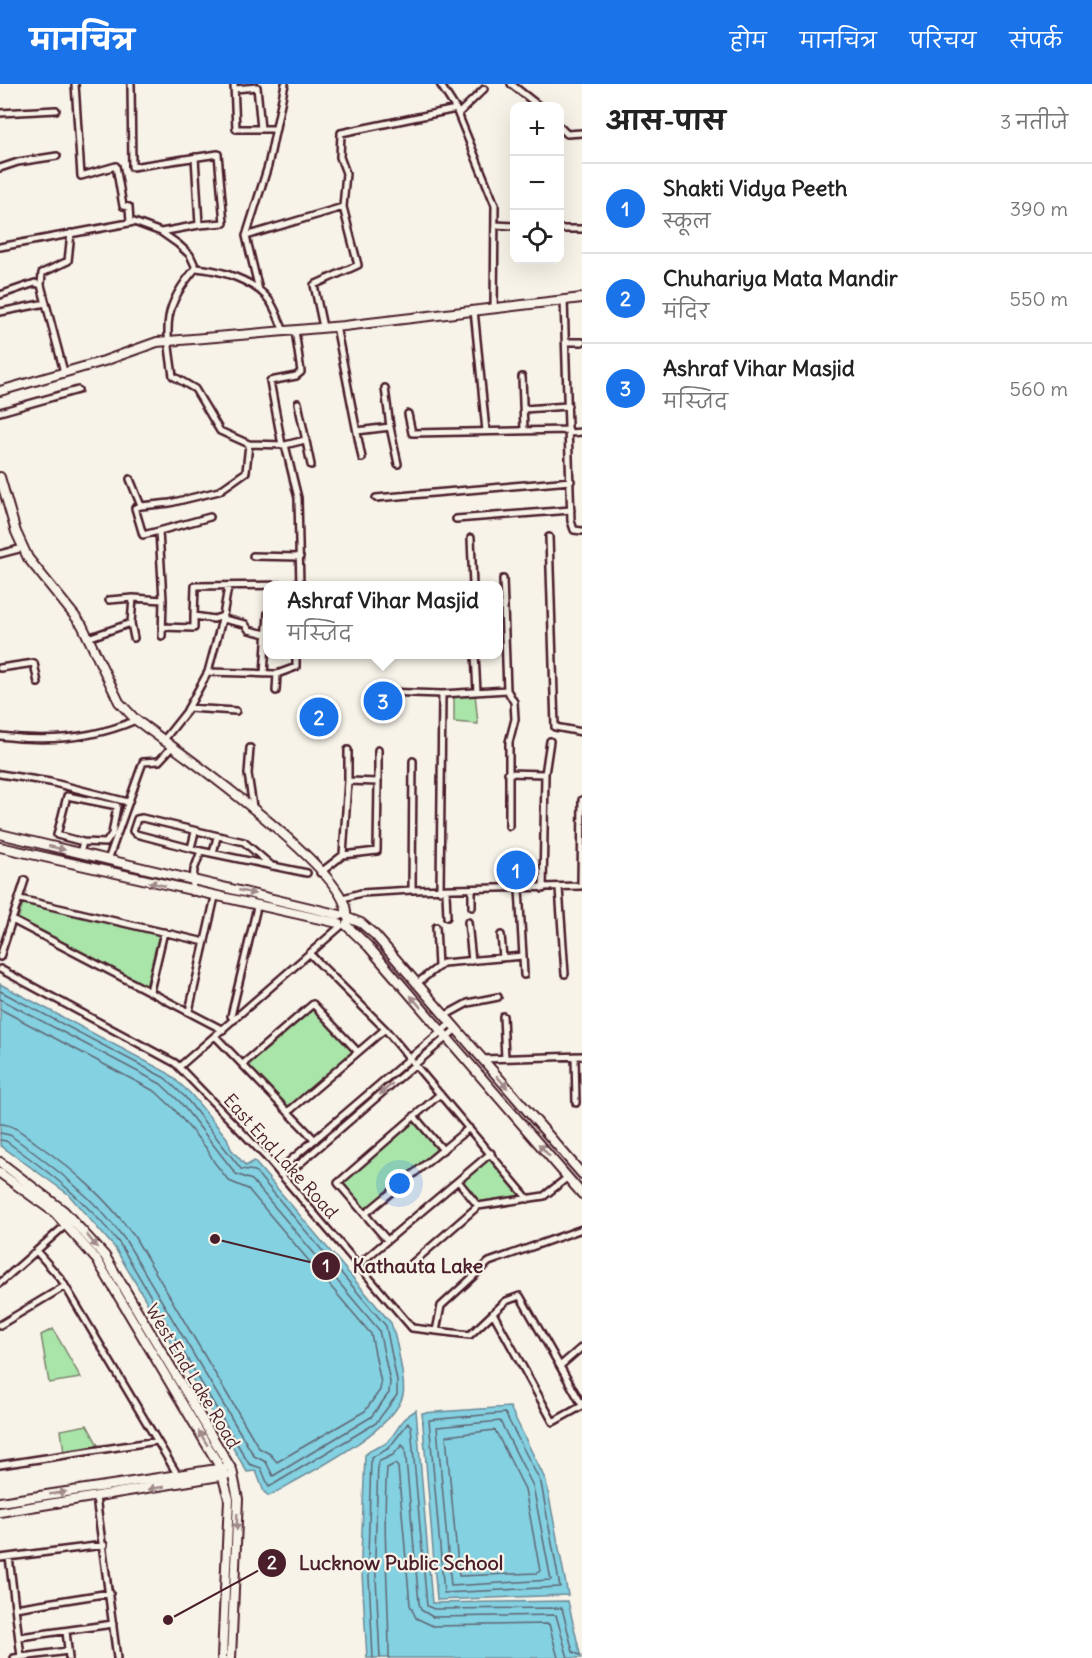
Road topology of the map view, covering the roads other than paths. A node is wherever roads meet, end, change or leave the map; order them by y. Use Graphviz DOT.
graph roads {
  1 [pos="75,84"];
  2 [pos="131,84"];
  3 [pos="285,84"];
  4 [pos="440,84"];
  5 [pos="511,84"];
  6 [pos="235,86"];
  7 [pos="484,88"];
  8 [pos="534,102"];
  9 [pos="56,110"];
  10 [pos="457,112"];
  11 [pos="0,113"];
  12 [pos="261,129"];
  13 [pos="276,129"];
  14 [pos="564,131"];
  15 [pos="582,133"];
  16 [pos="57,156"];
  17 [pos="195,157"];
  18 [pos="0,168"];
  19 [pos="343,207"];
  20 [pos="130,222"];
  21 [pos="199,225"];
  22 [pos="495,225"];
  23 [pos="510,226"];
  24 [pos="564,229"];
  25 [pos="582,229"];
  26 [pos="161,232"];
  27 [pos="71,233"];
  28 [pos="246,236"];
  29 [pos="0,247"];
  30 [pos="196,268"];
  31 [pos="41,285"];
  32 [pos="259,291"];
  33 [pos="0,295"];
  34 [pos="582,298"];
  35 [pos="564,300"];
  36 [pos="46,303"];
  37 [pos="495,308"];
  38 [pos="474,310"];
  39 [pos="0,312"];
  40 [pos="336,326"];
  41 [pos="323,327"];
  42 [pos="295,330"];
  43 [pos="284,331"];
  44 [pos="168,341"];
  45 [pos="566,342"];
  46 [pos="582,342"];
  47 [pos="64,372"];
  48 [pos="522,377"];
  49 [pos="385,388"];
  50 [pos="78,390"];
  51 [pos="0,391"];
  52 [pos="298,403"];
  53 [pos="568,406"];
  54 [pos="524,409"];
  55 [pos="0,411"];
  56 [pos="408,414"];
  57 [pos="390,426"];
  58 [pos="524,429"];
  59 [pos="486,430"];
  60 [pos="357,431"];
  61 [pos="569,432"];
  62 [pos="582,432"];
  63 [pos="305,440"];
  64 [pos="249,444"];
  65 [pos="284,445"];
  66 [pos="362,458"];
  67 [pos="398,464"];
  68 [pos="311,465"];
  69 [pos="0,477"];
  70 [pos="130,478"];
  71 [pos="571,481"];
  72 [pos="376,498"];
  73 [pos="141,506"];
  74 [pos="571,510"];
  75 [pos="210,518"];
  76 [pos="456,519"];
  77 [pos="159,531"];
  78 [pos="582,531"];
  79 [pos="549,537"];
  80 [pos="471,538"];
  81 [pos="23,548"];
  82 [pos="0,554"];
  83 [pos="253,556"];
  84 [pos="300,557"];
  85 [pos="503,579"];
  86 [pos="300,581"];
  87 [pos="473,581"];
  88 [pos="228,586"];
  89 [pos="263,586"];
  90 [pos="133,598"];
  91 [pos="109,600"];
  92 [pos="163,600"];
  93 [pos="194,616"];
  94 [pos="223,618"];
  95 [pos="131,623"];
  96 [pos="162,627"];
  97 [pos="263,633"];
  98 [pos="162,636"];
  99 [pos="88,638"];
  100 [pos="134,638"];
  101 [pos="265,659"];
  102 [pos="296,659"];
  103 [pos="475,659"];
  104 [pos="0,668"];
  105 [pos="208,672"];
  106 [pos="264,674"];
  107 [pos="277,674"];
  108 [pos="38,682"];
  109 [pos="507,690"];
  110 [pos="276,691"];
  111 [pos="383,692"];
  112 [pos="477,692"];
  113 [pos="442,694"];
  114 [pos="188,708"];
  115 [pos="236,711"];
  116 [pos="136,720"];
  117 [pos="582,732"];
  118 [pos="0,736"];
  119 [pos="163,741"];
  120 [pos="550,741"];
  121 [pos="172,747"];
  122 [pos="250,748"];
  123 [pos="348,750"];
  124 [pos="378,750"];
  125 [pos="412,761"];
  126 [pos="508,773"];
  127 [pos="0,774"];
  128 [pos="545,774"];
  129 [pos="348,781"];
  130 [pos="378,782"];
  131 [pos="582,800"];
  132 [pos="128,802"];
  133 [pos="253,807"];
  134 [pos="582,821"];
  135 [pos="508,826"];
  136 [pos="195,832"];
  137 [pos="0,834"];
  138 [pos="217,837"];
  139 [pos="83,842"];
  140 [pos="0,847"];
  141 [pos="191,848"];
  142 [pos="201,851"];
  143 [pos="81,853"];
  144 [pos="213,853"];
  145 [pos="343,855"];
  146 [pos="108,860"];
  147 [pos="272,867"];
  148 [pos="307,873"];
  149 [pos="320,873"];
  150 [pos="194,877"];
  151 [pos="25,880"];
  152 [pos="582,886"];
  153 [pos="559,888"];
  154 [pos="543,889"];
  155 [pos="412,890"];
  156 [pos="519,890"];
  157 [pos="443,891"];
  158 [pos="472,891"];
  159 [pos="192,892"];
  160 [pos="215,897"];
  161 [pos="343,898"];
  162 [pos="20,899"];
  163 [pos="257,907"];
  164 [pos="472,907"];
  165 [pos="447,917"];
  166 [pos="343,920"];
  167 [pos="14,921"];
  168 [pos="468,921"];
  169 [pos="436,927"];
  170 [pos="164,932"];
  171 [pos="501,935"];
  172 [pos="205,942"];
  173 [pos="310,954"];
  174 [pos="523,956"];
  175 [pos="0,957"];
  176 [pos="502,958"];
  177 [pos="472,961"];
  178 [pos="438,966"];
  179 [pos="0,969"];
  180 [pos="565,974"];
  181 [pos="524,975"];
  182 [pos="416,984"];
  183 [pos="150,991"];
  184 [pos="498,997"];
  185 [pos="189,1011"];
  186 [pos="444,1016"];
  187 [pos="503,1016"];
  188 [pos="234,1020"];
  189 [pos="453,1027"];
  190 [pos="385,1029"];
  191 [pos="223,1030"];
  192 [pos="444,1034"];
  193 [pos="216,1036"];
  194 [pos="358,1052"];
  195 [pos="579,1056"];
  196 [pos="410,1058"];
  197 [pos="505,1058"];
  198 [pos="482,1059"];
  199 [pos="243,1064"];
  200 [pos="415,1064"];
  201 [pos="179,1067"];
  202 [pos="440,1094"];
  203 [pos="576,1103"];
  204 [pos="288,1112"];
  205 [pos="414,1116"];
  206 [pos="469,1128"];
  207 [pos="314,1140"];
  208 [pos="320,1146"];
  209 [pos="443,1150"];
  210 [pos="491,1153"];
  211 [pos="0,1162"];
  212 [pos="0,1173"];
  213 [pos="280,1174"];
  214 [pos="582,1174"];
  215 [pos="567,1177"];
  216 [pos="458,1180"];
  217 [pos="582,1194"];
  218 [pos="528,1199"];
  219 [pos="478,1206"];
  220 [pos="365,1214"];
  221 [pos="70,1222"];
  222 [pos="582,1229"];
  223 [pos="387,1240"];
  224 [pos="38,1253"];
  225 [pos="358,1265"];
  226 [pos="409,1266"];
  227 [pos="0,1283"];
  228 [pos="65,1286"];
  229 [pos="493,1313"];
  230 [pos="0,1325"];
  231 [pos="436,1331"];
  232 [pos="582,1347"];
  233 [pos="560,1366"];
  234 [pos="582,1389"];
  235 [pos="575,1394"];
  236 [pos="582,1406"];
  237 [pos="157,1441"];
  238 [pos="0,1465"];
  239 [pos="220,1467"];
  240 [pos="232,1470"];
  241 [pos="177,1474"];
  242 [pos="224,1477"];
  243 [pos="96,1497"];
  244 [pos="0,1502"];
  245 [pos="0,1512"];
  246 [pos="104,1545"];
  247 [pos="9,1557"];
  248 [pos="0,1558"];
  249 [pos="110,1593"];
  250 [pos="15,1608"];
  251 [pos="113,1624"];
  252 [pos="66,1631"];
  253 [pos="20,1637"];
  254 [pos="68,1651"];
  255 [pos="21,1657"];
  256 [pos="14,1658"];
  257 [pos="69,1658"];
  258 [pos="117,1658"];
  259 [pos="222,1658"];
  260 [pos="231,1658"];
  1 -- 20 [label="street"];
  2 -- 17 [label="street"];
  3 -- 13 [label="street"];
  4 -- 10 [label="street"];
  5 -- 8 [label="street"];
  6 -- 12 [label="street"];
  6 -- 12 [label="street"];
  7 -- 10 [label="street"];
  9 -- 11 [label="street"];
  10 -- 19 [label="street"];
  10 -- 22 [label="street"];
  12 -- 13 [label="street"];
  13 -- 28 [label="street"];
  14 -- 15 [label="street"];
  16 -- 18 [label="street"];
  17 -- 21 [label="street"];
  17 -- 21 [label="street"];
  19 -- 28 [label="street"];
  19 -- 41 [label="street"];
  20 -- 26 [label="street"];
  20 -- 27 [label="street"];
  21 -- 26 [label="street"];
  22 -- 23 [label="street"];
  22 -- 37 [label="street"];
  24 -- 25 [label="street"];
  26 -- 30 [label="street"];
  27 -- 29 [label="street"];
  27 -- 31 [label="street"];
  28 -- 32 [label="street"];
  30 -- 32 [label="street"];
  30 -- 44 [label="street"];
  31 -- 33 [label="street"];
  31 -- 36 [label="street"];
  32 -- 43 [label="street"];
  34 -- 35 [label="street"];
  35 -- 37 [label="street"];
  35 -- 45 [label="street"];
  36 -- 39 [label="street"];
  36 -- 47 [label="street"];
  37 -- 38 [label="street"];
  38 -- 40 [label="street"];
  38 -- 59 [label="street"];
  40 -- 41 [label="street"];
  40 -- 60 [label="street"];
  41 -- 42 [label="street"];
  42 -- 43 [label="street"];
  42 -- 65 [label="street"];
  43 -- 44 [label="street"];
  44 -- 47 [label="street"];
  44 -- 64 [label="street"];
  45 -- 46 [label="street"];
  45 -- 53 [label="street"];
  47 -- 51 [label="street"];
  48 -- 54 [label="street"];
  49 -- 57 [label="street"];
  50 -- 55 [label="street"];
  52 -- 63 [label="street"];
  53 -- 54 [label="street"];
  53 -- 61 [label="street"];
  54 -- 58 [label="street"];
  56 -- 59 [label="street"];
  57 -- 60 [label="street"];
  57 -- 67 [label="street"];
  58 -- 59 [label="street"];
  58 -- 61 [label="street"];
  60 -- 66 [label="street"];
  61 -- 62 [label="street"];
  61 -- 71 [label="street"];
  63 -- 65 [label="street"];
  63 -- 68 [label="street"];
  64 -- 65 [label="street"];
  64 -- 73 [label="street"];
  65 -- 84 [label="street"];
  69 -- 81 [label="street"];
  70 -- 73 [label="street"];
  71 -- 72 [label="street"];
  71 -- 74 [label="street"];
  73 -- 77 [label="street"];
  74 -- 76 [label="street"];
  74 -- 78 [label="street"];
  75 -- 77 [label="street"];
  77 -- 92 [label="street"];
  79 -- 117 [label="street"];
  80 -- 87 [label="street"];
  81 -- 82 [label="street"];
  81 -- 99 [label="street"];
  83 -- 84 [label="street"];
  84 -- 86 [label="street"];
  85 -- 109 [label="street"];
  88 -- 89 [label="street"];
  88 -- 93 [label="street"];
  88 -- 94 [label="street"];
  90 -- 91 [label="street"];
  90 -- 92 [label="street"];
  90 -- 95 [label="street"];
  92 -- 96 [label="street"];
  93 -- 94 [label="street"];
  93 -- 96 [label="street"];
  94 -- 97 [label="street"];
  94 -- 105 [label="street"];
  95 -- 99 [label="street"];
  95 -- 100 [label="street"];
  96 -- 98 [label="street"];
  99 -- 116 [label="street"];
  101 -- 106 [label="street"];
  102 -- 107 [label="street"];
  103 -- 112 [label="street"];
  104 -- 108 [label="street"];
  105 -- 106 [label="street"];
  105 -- 114 [label="street"];
  106 -- 107 [label="street"];
  107 -- 110 [label="street"];
  109 -- 112 [label="street"];
  109 -- 126 [label="street"];
  111 -- 113 [label="street"];
  112 -- 113 [label="street"];
  113 -- 157 [label="street"];
  114 -- 115 [label="street"];
  114 -- 119 [label="street"];
  116 -- 118 [label="street"];
  116 -- 119 [label="street"];
  119 -- 121 [label="street"];
  120 -- 128 [label="street"];
  121 -- 132 [label="street"];
  121 -- 133 [label="street"];
  122 -- 133 [label="street"];
  123 -- 129 [label="street"];
  124 -- 130 [label="street"];
  125 -- 155 [label="street"];
  126 -- 128 [label="street"];
  126 -- 135 [label="street"];
  127 -- 132 [label="street"];
  128 -- 154 [label="street"];
  129 -- 130 [label="street"];
  129 -- 145 [label="street"];
  130 -- 145 [label="street"];
  131 -- 134 [label="street"];
  132 -- 146 [label="street"];
  133 -- 149 [label="street"];
  134 -- 152 [label="street"];
  136 -- 138 [label="street"];
  136 -- 141 [label="street"];
  136 -- 141 [label="street"];
  137 -- 143 [label="street, one-way"];
  138 -- 144 [label="street"];
  138 -- 147 [label="street"];
  139 -- 139 [label="street"];
  139 -- 143 [label="street"];
  159 -- 140 [label="street, one-way"];
  141 -- 142 [label="street"];
  142 -- 144 [label="street"];
  142 -- 150 [label="street"];
  143 -- 146 [label="street"];
  144 -- 147 [label="street"];
  145 -- 149 [label="street"];
  146 -- 150 [label="street"];
  147 -- 148 [label="street"];
  149 -- 161 [label="street"];
  150 -- 159 [label="street"];
  150 -- 166 [label="street, one-way"];
  151 -- 162 [label="street"];
  152 -- 153 [label="street"];
  153 -- 154 [label="street"];
  153 -- 180 [label="street"];
  154 -- 156 [label="street"];
  155 -- 157 [label="street"];
  155 -- 161 [label="street"];
  156 -- 158 [label="street"];
  156 -- 174 [label="street"];
  157 -- 158 [label="street"];
  157 -- 165 [label="street"];
  158 -- 164 [label="street"];
  159 -- 160 [label="street"];
  160 -- 163 [label="street"];
  160 -- 172 [label="street"];
  161 -- 166 [label="street"];
  162 -- 167 [label="street"];
  162 -- 170 [label="street"];
  163 -- 166 [label="street"];
  163 -- 188 [label="street"];
  166 -- 173 [label="street"];
  166 -- 182 [label="street"];
  192 -- 166 [label="street, one-way"];
  167 -- 175 [label="street"];
  167 -- 183 [label="street"];
  168 -- 177 [label="street"];
  169 -- 178 [label="street"];
  170 -- 172 [label="street"];
  170 -- 183 [label="street"];
  171 -- 176 [label="street"];
  172 -- 185 [label="street"];
  173 -- 188 [label="street"];
  173 -- 190 [label="street"];
  174 -- 176 [label="street"];
  174 -- 181 [label="street"];
  176 -- 177 [label="street"];
  177 -- 178 [label="street"];
  178 -- 182 [label="street"];
  179 -- 201 [label="street, East End Lake Road"];
  182 -- 186 [label="street"];
  183 -- 185 [label="street"];
  184 -- 186 [label="street"];
  185 -- 191 [label="street"];
  186 -- 189 [label="street"];
  187 -- 197 [label="street"];
  188 -- 191 [label="street"];
  189 -- 192 [label="street"];
  189 -- 198 [label="street"];
  190 -- 194 [label="street"];
  190 -- 196 [label="street"];
  191 -- 193 [label="street"];
  192 -- 196 [label="street"];
  192 -- 200 [label="street"];
  215 -- 192 [label="street, one-way"];
  193 -- 199 [label="street"];
  193 -- 201 [label="street"];
  194 -- 199 [label="street"];
  194 -- 204 [label="street"];
  195 -- 197 [label="street"];
  195 -- 203 [label="street"];
  196 -- 200 [label="street"];
  196 -- 207 [label="street"];
  197 -- 198 [label="street"];
  198 -- 214 [label="street, one-way"];
  199 -- 204 [label="street"];
  200 -- 202 [label="street"];
  200 -- 208 [label="street, one-way"];
  201 -- 213 [label="street, East End Lake Road"];
  202 -- 205 [label="street"];
  202 -- 206 [label="street"];
  204 -- 207 [label="street"];
  205 -- 209 [label="street"];
  205 -- 220 [label="street"];
  206 -- 209 [label="street"];
  206 -- 210 [label="street"];
  207 -- 208 [label="street"];
  207 -- 213 [label="street"];
  208 -- 213 [label="street"];
  209 -- 220 [label="street"];
  210 -- 216 [label="street"];
  210 -- 218 [label="street"];
  211 -- 221 [label="street, West End Lake Road"];
  212 -- 221 [label="street, West End Lake Road"];
  213 -- 225 [label="street, East End Lake Road"];
  215 -- 217 [label="street"];
  215 -- 218 [label="street"];
  216 -- 219 [label="street"];
  216 -- 223 [label="street"];
  218 -- 219 [label="street"];
  219 -- 226 [label="street"];
  220 -- 223 [label="street"];
  221 -- 224 [label="street"];
  239 -- 221 [label="street, West End Lake Road, one-way"];
  221 -- 240 [label="street, West End Lake Road, one-way"];
  222 -- 231 [label="street"];
  223 -- 225 [label="street"];
  224 -- 227 [label="street"];
  224 -- 228 [label="street"];
  225 -- 231 [label="street, East End Lake Road"];
  228 -- 230 [label="street"];
  228 -- 237 [label="street"];
  229 -- 231 [label="street, East End Lake Road"];
  229 -- 233 [label="street, East End Lake Road"];
  229 -- 236 [label="street"];
  232 -- 233 [label="street"];
  233 -- 235 [label="street"];
  234 -- 235 [label="street"];
  235 -- 236 [label="street"];
  237 -- 238 [label="street"];
  237 -- 241 [label="street"];
  239 -- 240 [label="street"];
  239 -- 241 [label="street"];
  239 -- 242 [label="street, West End Lake Road"];
  240 -- 242 [label="street"];
  240 -- 260 [label="street, West End Lake Road, one-way"];
  244 -- 241 [label="street, one-way"];
  242 -- 243 [label="street, one-way"];
  242 -- 259 [label="street, West End Lake Road"];
  243 -- 245 [label="street"];
  243 -- 246 [label="street"];
  246 -- 247 [label="street"];
  246 -- 249 [label="street"];
  247 -- 248 [label="street"];
  247 -- 250 [label="street"];
  249 -- 250 [label="street"];
  249 -- 251 [label="street"];
  250 -- 253 [label="street"];
  251 -- 252 [label="street"];
  251 -- 258 [label="street"];
  252 -- 253 [label="street"];
  252 -- 254 [label="street"];
  253 -- 255 [label="street"];
  254 -- 255 [label="street"];
  254 -- 257 [label="street"];
  255 -- 256 [label="street"];
}
